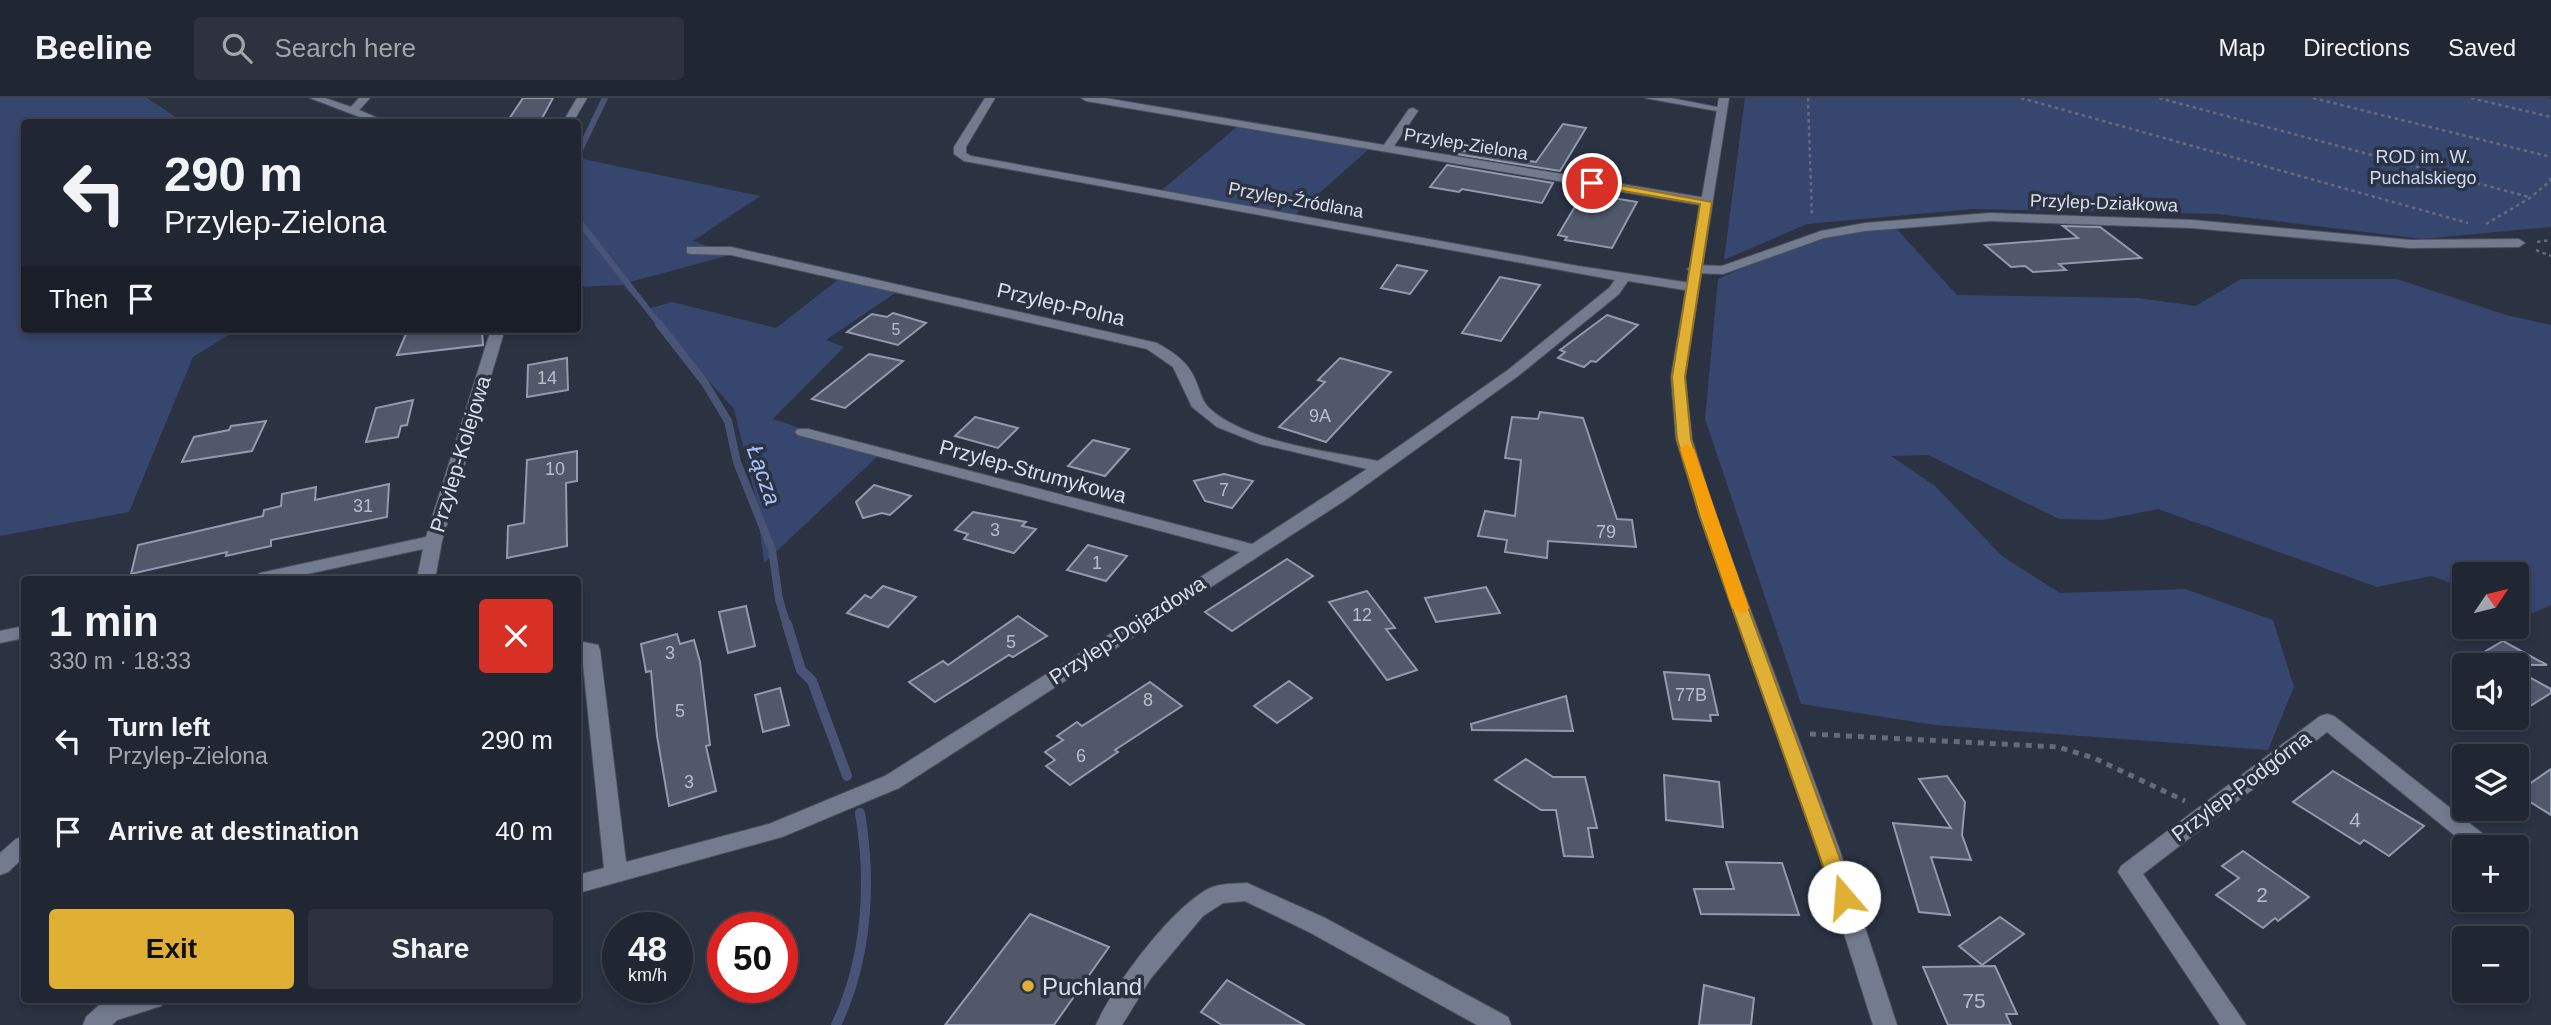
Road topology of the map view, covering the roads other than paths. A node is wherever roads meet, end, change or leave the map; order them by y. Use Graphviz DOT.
graph roads {
  1 [pos="315,98"];
  2 [pos="365,98"];
  3 [pos="582,98"];
  4 [pos="990,98"];
  5 [pos="1086,98"];
  6 [pos="1650,98"];
  7 [pos="1723,103"];
  8 [pos="353,111"];
  9 [pos="1413,111"];
  10 [pos="374,119"];
  11 [pos="570,119"];
  12 [pos="1386,149"];
  13 [pos="1706,202"];
  14 [pos="2519,243"];
  15 [pos="692,250"];
  16 [pos="1624,277"];
  17 [pos="1693,278"];
  18 [pos="497,333"];
  19 [pos="803,432"];
  20 [pos="1381,467"];
  21 [pos="433,541"];
  22 [pos="1253,550"];
  23 [pos="288,576"];
  24 [pos="427,576"];
  25 [pos="21,633"];
  26 [pos="0,637"];
  27 [pos="581,648"];
  28 [pos="2469,835"];
  29 [pos="21,848"];
  30 [pos="0,866"];
  31 [pos="616,874"];
  32 [pos="581,883"];
  33 [pos="139,1003"];
  34 [pos="109,1012"];
  35 [pos="1108,1025"];
  36 [pos="1499,1025"];
  37 [pos="1885,1025"];
  38 [pos="2234,1025"];
  1 -- 8 [label="street"];
  2 -- 8 [label="street"];
  3 -- 11 [label="street"];
  4 -- 16 [label="street, Przylep-Źródlana"];
  5 -- 12 [label="street, Przylep-Zielona"];
  6 -- 7 [label="street"];
  7 -- 13 [label="street"];
  8 -- 10 [label="street"];
  9 -- 12 [label="street, Przylep-Zielona"];
  12 -- 13 [label="street, Przylep-Zielona"];
  13 -- 17 [label="street"];
  14 -- 17 [label="street, Przylep-Działkowa"];
  15 -- 20 [label="street, Przylep-Polna"];
  16 -- 17 [label="street, Przylep-Źródlana"];
  16 -- 20 [label="street, Przylep-Dojazdowa"];
  17 -- 37 [label="street"];
  18 -- 21 [label="street, Przylep-Kolejowa"];
  19 -- 22 [label="street, Przylep-Strumykowa"];
  20 -- 22 [label="street, Przylep-Dojazdowa"];
  21 -- 23 [label="street"];
  21 -- 24 [label="street, Przylep-Kolejowa"];
  22 -- 31 [label="street, Przylep-Dojazdowa"];
  25 -- 26 [label="street"];
  27 -- 31 [label="street"];
  28 -- 38 [label="street, Przylep-Podgórna"];
  29 -- 30 [label="street"];
  31 -- 32 [label="street, Przylep-Dojazdowa"];
  33 -- 34 [label="street"];
  35 -- 36 [label="street"];
}
